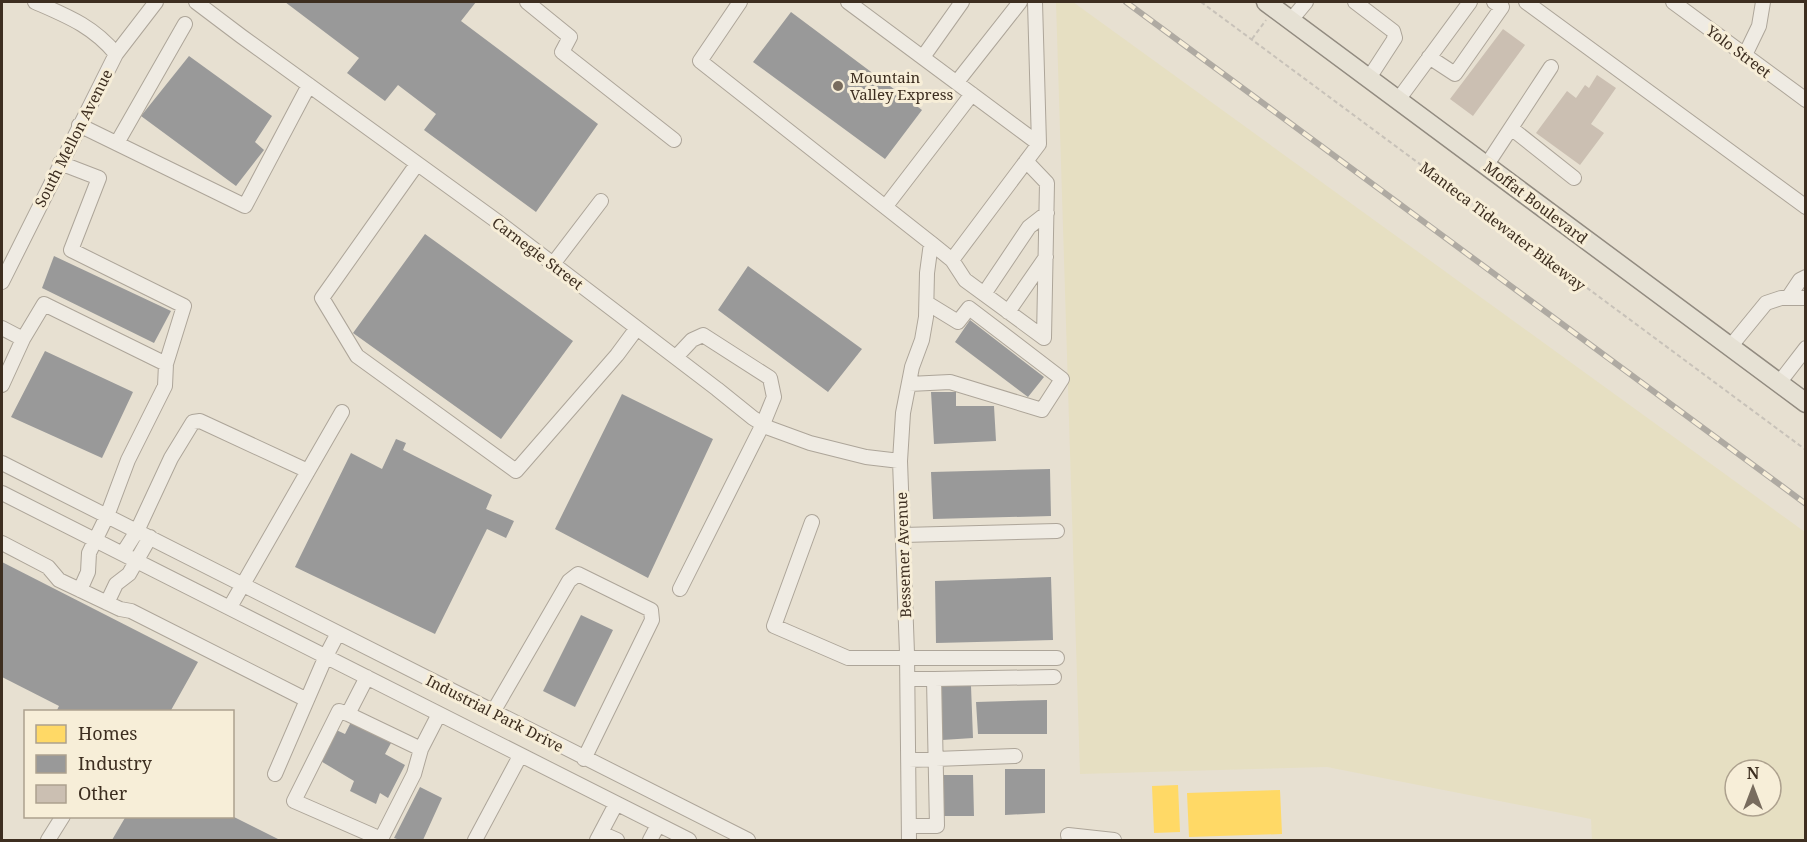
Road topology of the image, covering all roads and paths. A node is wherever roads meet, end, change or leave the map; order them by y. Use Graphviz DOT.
graph roads {
  1 [pos="35,2"];
  2 [pos="156,2"];
  3 [pos="527,2"];
  4 [pos="741,2"];
  5 [pos="848,2"];
  6 [pos="962,2"];
  7 [pos="1020,2"];
  8 [pos="1035,2"];
  9 [pos="1201,2"];
  10 [pos="1305,2"];
  11 [pos="1354,2"];
  12 [pos="1470,2"];
  13 [pos="1494,2"];
  14 [pos="1526,2"];
  15 [pos="1675,2"];
  16 [pos="1762,2"];
  17 [pos="204,4"];
  18 [pos="1270,5"];
  19 [pos="1291,20"];
  20 [pos="184,24"];
  21 [pos="1252,39"];
  22 [pos="116,54"];
  23 [pos="1745,55"];
  24 [pos="923,57"];
  25 [pos="1429,57"];
  26 [pos="1551,67"];
  27 [pos="1369,78"];
  28 [pos="957,82"];
  29 [pos="309,85"];
  30 [pos="972,93"];
  31 [pos="1398,100"];
  32 [pos="1806,100"];
  33 [pos="79,125"];
  34 [pos="1511,128"];
  35 [pos="674,140"];
  36 [pos="117,143"];
  37 [pos="1039,144"];
  38 [pos="1026,162"];
  39 [pos="60,163"];
  40 [pos="417,164"];
  41 [pos="1486,166"];
  42 [pos="1574,177"];
  43 [pos="601,201"];
  44 [pos="886,206"];
  45 [pos="1806,207"];
  46 [pos="1047,213"];
  47 [pos="931,243"];
  48 [pos="1046,257"];
  49 [pos="952,260"];
  50 [pos="553,264"];
  51 [pos="1806,277"];
  52 [pos="2,282"];
  53 [pos="984,294"];
  54 [pos="1788,298"];
  55 [pos="1806,298"];
  56 [pos="927,303"];
  57 [pos="1008,312"];
  58 [pos="2,328"];
  59 [pos="637,328"];
  60 [pos="23,339"];
  61 [pos="1730,347"];
  62 [pos="1806,348"];
  63 [pos="676,357"];
  64 [pos="166,364"];
  65 [pos="1779,383"];
  66 [pos="909,384"];
  67 [pos="2,385"];
  68 [pos="1806,403"];
  69 [pos="342,412"];
  70 [pos="763,424"];
  71 [pos="1806,450"];
  72 [pos="900,461"];
  73 [pos="2,463"];
  74 [pos="308,471"];
  75 [pos="2,493"];
  76 [pos="108,516"];
  77 [pos="812,522"];
  78 [pos="136,531"];
  79 [pos="1057,531"];
  80 [pos="903,535"];
  81 [pos="150,537"];
  82 [pos="95,539"];
  83 [pos="2,543"];
  84 [pos="123,553"];
  85 [pos="137,560"];
  86 [pos="243,585"];
  87 [pos="680,589"];
  88 [pos="80,590"];
  89 [pos="107,603"];
  90 [pos="230,607"];
  91 [pos="338,633"];
  92 [pos="326,656"];
  93 [pos="1057,658"];
  94 [pos="907,659"];
  95 [pos="367,677"];
  96 [pos="1054,677"];
  97 [pos="908,679"];
  98 [pos="934,680"];
  99 [pos="307,700"];
  100 [pos="493,712"];
  101 [pos="348,714"];
  102 [pos="439,714"];
  103 [pos="421,749"];
  104 [pos="520,756"];
  105 [pos="1015,756"];
  106 [pos="585,759"];
  107 [pos="936,759"];
  108 [pos="909,760"];
  109 [pos="275,774"];
  110 [pos="616,804"];
  111 [pos="62,818"];
  112 [pos="658,825"];
  113 [pos="909,826"];
  114 [pos="599,837"];
  115 [pos="1069,838"];
  116 [pos="48,840"];
  117 [pos="476,840"];
  118 [pos="617,840"];
  119 [pos="650,840"];
  120 [pos="689,840"];
  121 [pos="745,840"];
  122 [pos="909,840"];
  123 [pos="1114,840"];
  1 -- 22 [label="street"];
  2 -- 22 [label="street, South Mellon Avenue"];
  3 -- 35 [label="street"];
  4 -- 44 [label="street"];
  5 -- 24 [label="street"];
  6 -- 24 [label="street"];
  7 -- 28 [label="street"];
  8 -- 37 [label="street"];
  9 -- 21 [label="path, Manteca Tidewater Bikeway"];
  10 -- 19 [label="street"];
  11 -- 27 [label="street"];
  12 -- 25 [label="street"];
  13 -- 25 [label="street"];
  14 -- 45 [label="street"];
  15 -- 23 [label="street, Yolo Street"];
  16 -- 23 [label="street"];
  17 -- 29 [label="street, Carnegie Street"];
  18 -- 19 [label="main road, Moffat Boulevard"];
  18 -- 21 [label="path"];
  19 -- 27 [label="main road, Moffat Boulevard"];
  20 -- 36 [label="street"];
  21 -- 71 [label="path, Manteca Tidewater Bikeway"];
  22 -- 33 [label="street, South Mellon Avenue"];
  23 -- 32 [label="street, Yolo Street"];
  24 -- 28 [label="street"];
  25 -- 31 [label="street"];
  26 -- 34 [label="street"];
  27 -- 31 [label="main road, Moffat Boulevard"];
  28 -- 30 [label="street"];
  29 -- 36 [label="street"];
  29 -- 40 [label="street, Carnegie Street"];
  30 -- 37 [label="street"];
  30 -- 44 [label="street"];
  31 -- 41 [label="main road, Moffat Boulevard"];
  33 -- 36 [label="street"];
  33 -- 39 [label="street, South Mellon Avenue"];
  34 -- 41 [label="street"];
  34 -- 42 [label="street"];
  37 -- 38 [label="street"];
  38 -- 46 [label="street"];
  38 -- 49 [label="street"];
  39 -- 52 [label="street, South Mellon Avenue"];
  39 -- 64 [label="street"];
  40 -- 50 [label="street, Carnegie Street"];
  40 -- 59 [label="street"];
  41 -- 61 [label="main road, Moffat Boulevard"];
  43 -- 50 [label="street"];
  44 -- 47 [label="street"];
  46 -- 48 [label="street"];
  46 -- 53 [label="street"];
  47 -- 49 [label="street"];
  47 -- 56 [label="street, Bessemer Avenue"];
  48 -- 57 [label="street"];
  48 -- 57 [label="street"];
  49 -- 53 [label="street"];
  50 -- 59 [label="street, Carnegie Street"];
  51 -- 54 [label="street"];
  53 -- 57 [label="street"];
  54 -- 55 [label="street"];
  54 -- 61 [label="street"];
  56 -- 66 [label="street, Bessemer Avenue"];
  56 -- 66 [label="street"];
  58 -- 60 [label="street"];
  59 -- 63 [label="street, Carnegie Street"];
  60 -- 64 [label="street"];
  60 -- 67 [label="street"];
  61 -- 65 [label="main road, Moffat Boulevard"];
  62 -- 65 [label="street"];
  63 -- 70 [label="street, Carnegie Street"];
  63 -- 70 [label="street"];
  64 -- 76 [label="street"];
  65 -- 68 [label="main road, Moffat Boulevard"];
  66 -- 72 [label="street, Bessemer Avenue"];
  69 -- 74 [label="street"];
  70 -- 72 [label="street, Carnegie Street"];
  70 -- 87 [label="street"];
  72 -- 80 [label="street, Bessemer Avenue"];
  73 -- 76 [label="street, Industrial Park Drive"];
  74 -- 78 [label="street"];
  74 -- 86 [label="street"];
  75 -- 82 [label="street, Industrial Park Drive"];
  76 -- 78 [label="street, Industrial Park Drive"];
  76 -- 82 [label="street"];
  77 -- 94 [label="street"];
  78 -- 81 [label="street, Industrial Park Drive"];
  78 -- 84 [label="street"];
  79 -- 80 [label="street"];
  80 -- 94 [label="street, Bessemer Avenue"];
  81 -- 85 [label="street"];
  81 -- 86 [label="street, Industrial Park Drive"];
  82 -- 84 [label="street, Industrial Park Drive"];
  82 -- 88 [label="street"];
  83 -- 88 [label="street"];
  84 -- 85 [label="street, Industrial Park Drive"];
  85 -- 89 [label="street"];
  85 -- 90 [label="street, Industrial Park Drive"];
  86 -- 90 [label="street"];
  86 -- 91 [label="street, Industrial Park Drive"];
  88 -- 89 [label="street"];
  89 -- 99 [label="street"];
  90 -- 92 [label="street, Industrial Park Drive"];
  91 -- 92 [label="street"];
  91 -- 100 [label="street, Industrial Park Drive"];
  92 -- 95 [label="street, Industrial Park Drive"];
  92 -- 99 [label="street"];
  93 -- 94 [label="street"];
  94 -- 97 [label="street, Bessemer Avenue"];
  95 -- 101 [label="street"];
  95 -- 102 [label="street, Industrial Park Drive"];
  96 -- 98 [label="street"];
  97 -- 98 [label="street"];
  97 -- 108 [label="street, Bessemer Avenue"];
  98 -- 107 [label="street"];
  99 -- 109 [label="street"];
  100 -- 106 [label="street, Industrial Park Drive"];
  100 -- 106 [label="street"];
  101 -- 103 [label="street"];
  101 -- 103 [label="street"];
  102 -- 103 [label="street"];
  102 -- 104 [label="street, Industrial Park Drive"];
  104 -- 110 [label="street, Industrial Park Drive"];
  104 -- 117 [label="street"];
  105 -- 107 [label="street"];
  106 -- 121 [label="street, Industrial Park Drive"];
  107 -- 108 [label="street"];
  107 -- 113 [label="street"];
  108 -- 113 [label="street, Bessemer Avenue"];
  110 -- 112 [label="street, Industrial Park Drive"];
  110 -- 114 [label="street"];
  111 -- 116 [label="street"];
  112 -- 119 [label="street"];
  112 -- 120 [label="street, Industrial Park Drive"];
  113 -- 122 [label="street, Bessemer Avenue"];
  114 -- 118 [label="street"];
  115 -- 123 [label="street"];
}
